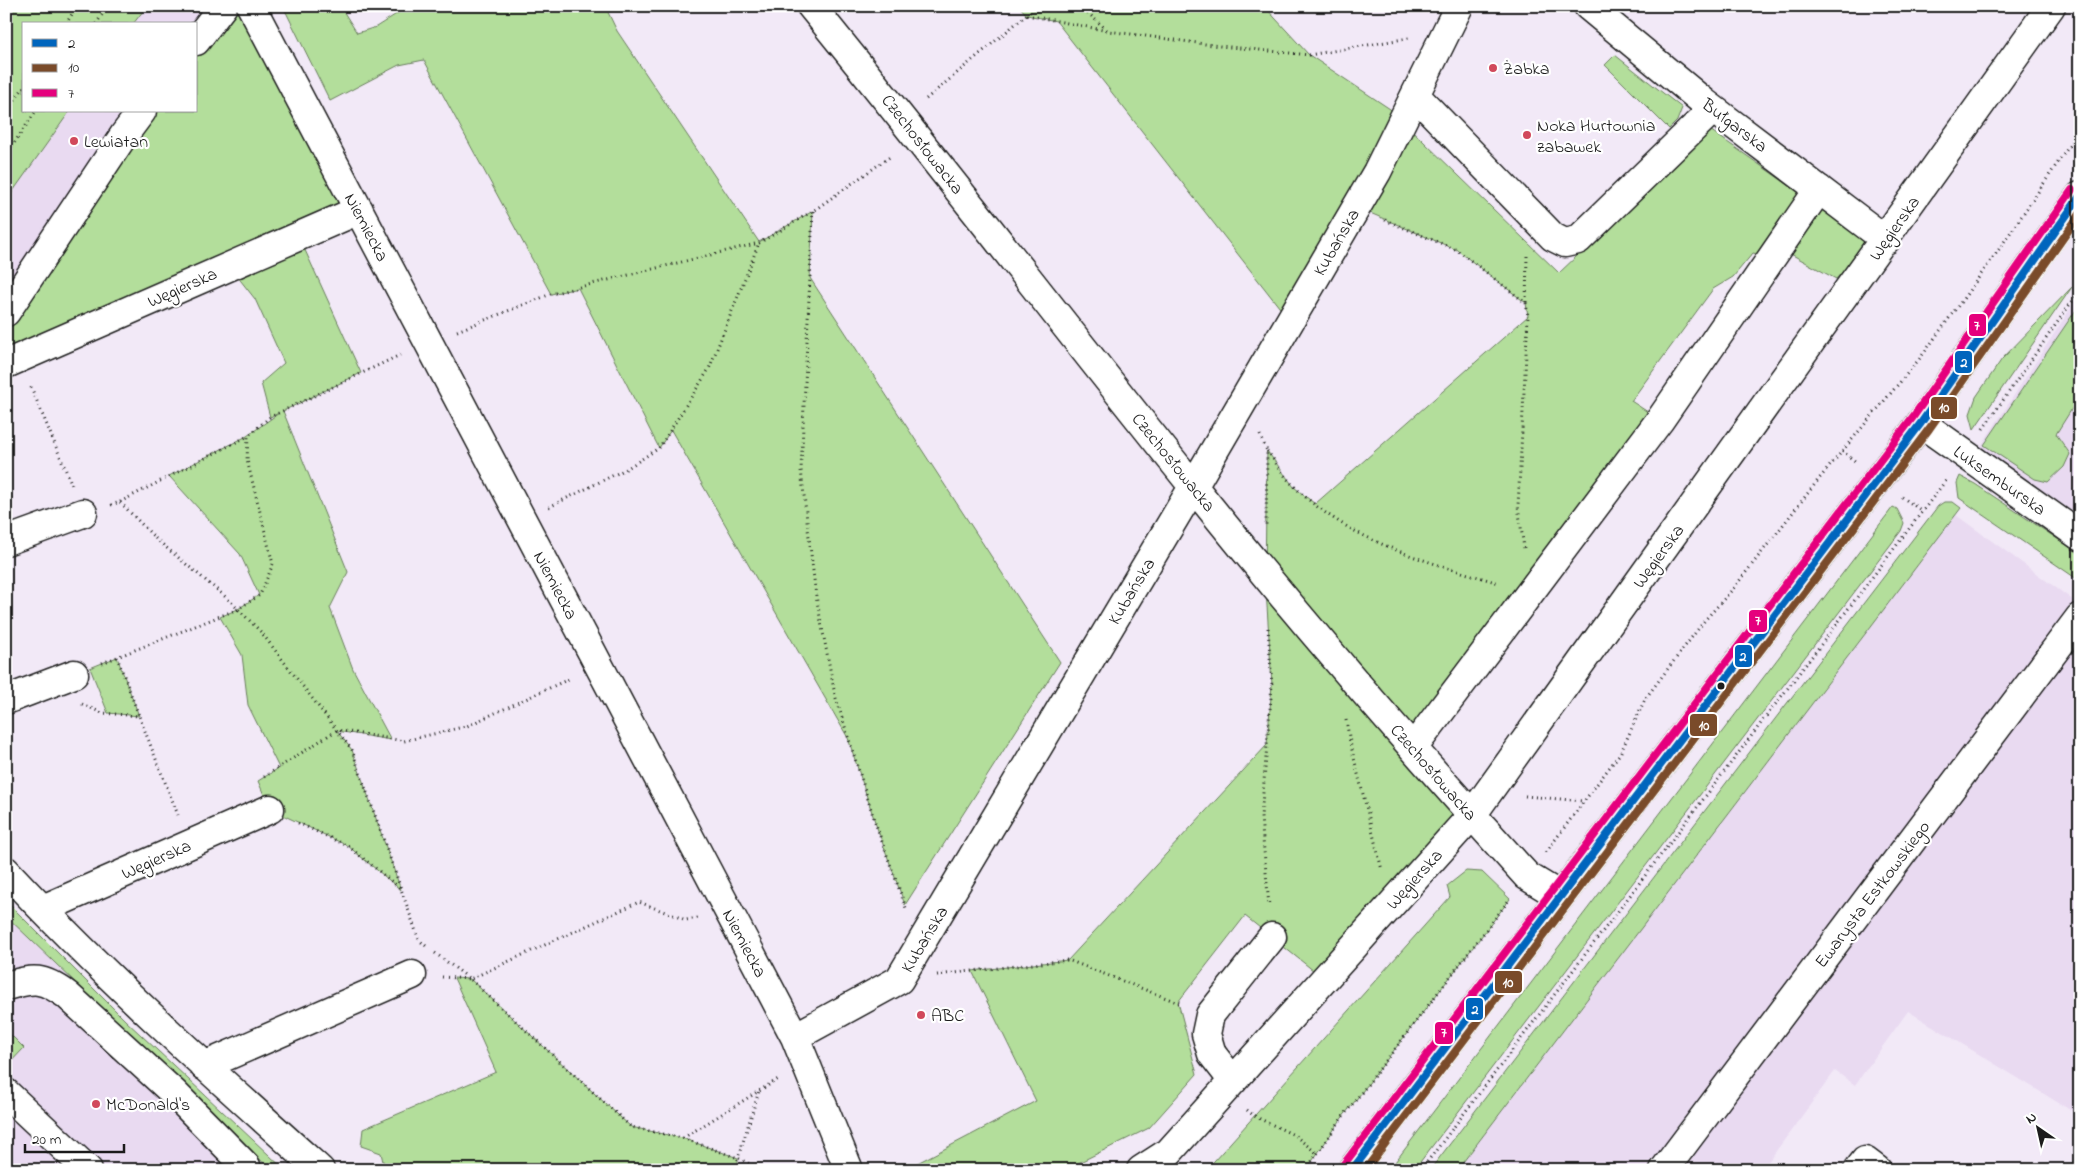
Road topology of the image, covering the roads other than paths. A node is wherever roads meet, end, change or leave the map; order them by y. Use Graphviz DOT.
graph roads {
  1 [pos="223,6"];
  2 [pos="251,6"];
  3 [pos="811,6"];
  4 [pos="1459,6"];
  5 [pos="1588,6"];
  6 [pos="2051,6"];
  7 [pos="198,38"];
  8 [pos="1415,95"];
  9 [pos="1713,109"];
  10 [pos="141,112"];
  11 [pos="1819,189"];
  12 [pos="2080,196"];
  13 [pos="358,210"];
  14 [pos="1886,240"];
  15 [pos="6,312"];
  16 [pos="13,362"];
  17 [pos="1922,423"];
  18 [pos="1193,487"];
  19 [pos="83,513"];
  20 [pos="2080,536"];
  21 [pos="6,541"];
  22 [pos="2080,617"];
  23 [pos="74,674"];
  24 [pos="6,700"];
  25 [pos="1413,748"];
  26 [pos="270,810"];
  27 [pos="1472,815"];
  28 [pos="6,871"];
  29 [pos="1560,896"];
  30 [pos="43,909"];
  31 [pos="1272,937"];
  32 [pos="412,975"];
  33 [pos="6,986"];
  34 [pos="795,1037"];
  35 [pos="204,1066"];
  36 [pos="1229,1086"];
  37 [pos="6,1093"];
  38 [pos="251,1168"];
  39 [pos="88,1170"];
  40 [pos="320,1170"];
  41 [pos="849,1170"];
  42 [pos="1141,1170"];
  43 [pos="1352,1170"];
  44 [pos="1664,1170"];
  45 [pos="1858,1170"];
  46 [pos="1876,1170"];
  1 -- 7 [label="street"];
  2 -- 13 [label="street, Niemiecka"];
  3 -- 18 [label="street, Czechosłowacka"];
  4 -- 8 [label="street, Kubańska"];
  5 -- 9 [label="street, Bułgarska"];
  6 -- 14 [label="street, Węgierska"];
  8 -- 9 [label="street"];
  8 -- 18 [label="street, Kubańska"];
  9 -- 11 [label="street, Bułgarska"];
  10 -- 15 [label="street"];
  11 -- 14 [label="street, Bułgarska"];
  11 -- 25 [label="street"];
  12 -- 17 [label="street"];
  13 -- 16 [label="street, Węgierska"];
  13 -- 34 [label="street, Niemiecka"];
  14 -- 27 [label="street, Węgierska"];
  17 -- 20 [label="street, Luksemburska"];
  17 -- 29 [label="street"];
  18 -- 25 [label="street, Czechosłowacka"];
  18 -- 34 [label="street, Kubańska"];
  19 -- 21 [label="street"];
  22 -- 44 [label="street, Ewarysta Estkowskiego"];
  23 -- 24 [label="street"];
  25 -- 27 [label="street, Czechosłowacka"];
  26 -- 30 [label="street, Węgierska"];
  27 -- 29 [label="street, Czechosłowacka"];
  27 -- 36 [label="street, Węgierska"];
  28 -- 30 [label="street"];
  29 -- 43 [label="street"];
  30 -- 35 [label="street"];
  31 -- 36 [label="street"];
  32 -- 35 [label="street"];
  33 -- 38 [label="street"];
  34 -- 41 [label="street, Niemiecka"];
  35 -- 40 [label="street"];
  36 -- 42 [label="street, Węgierska"];
  37 -- 39 [label="street"];
  45 -- 46 [label="street"];
}
